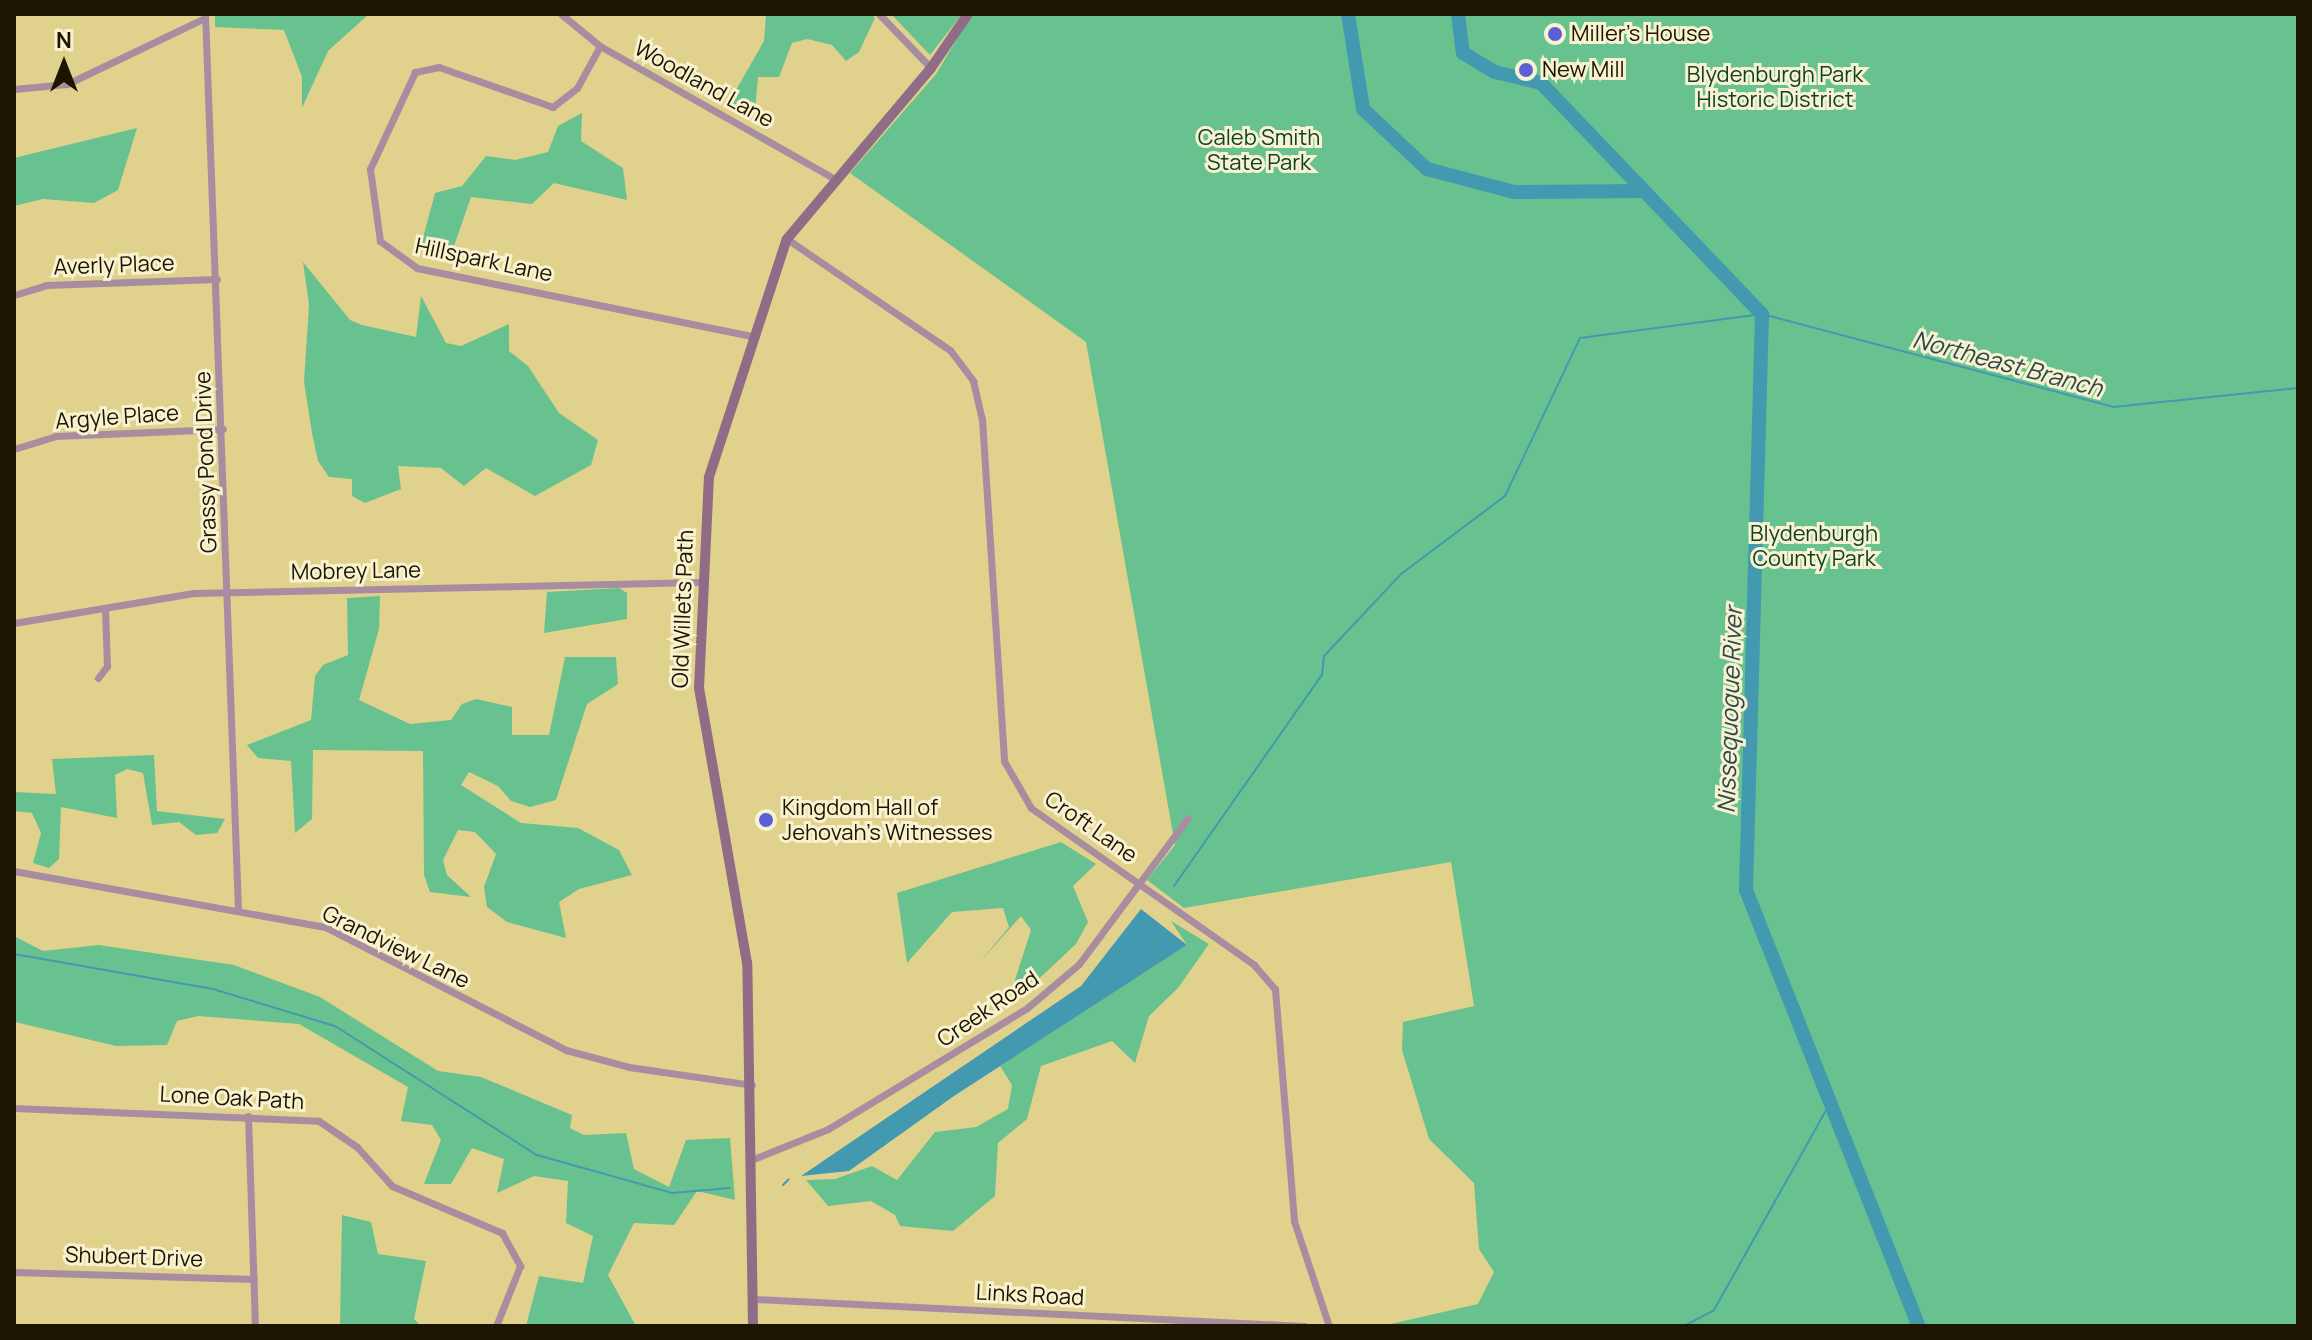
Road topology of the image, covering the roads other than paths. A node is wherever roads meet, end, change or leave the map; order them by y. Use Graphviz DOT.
graph roads {
  1 [pos="561,14"];
  2 [pos="879,14"];
  3 [pos="968,14"];
  4 [pos="205,16"];
  5 [pos="600,46"];
  6 [pos="931,68"];
  7 [pos="14,89"];
  8 [pos="835,179"];
  9 [pos="787,239"];
  10 [pos="217,279"];
  11 [pos="14,295"];
  12 [pos="750,336"];
  13 [pos="223,429"];
  14 [pos="14,449"];
  15 [pos="701,582"];
  16 [pos="229,592"];
  17 [pos="105,608"];
  18 [pos="14,623"];
  19 [pos="98,678"];
  20 [pos="1188,818"];
  21 [pos="14,871"];
  22 [pos="1137,881"];
  23 [pos="238,908"];
  24 [pos="752,1085"];
  25 [pos="14,1108"];
  26 [pos="248,1116"];
  27 [pos="751,1160"];
  28 [pos="14,1272"];
  29 [pos="254,1279"];
  30 [pos="754,1299"];
  31 [pos="255,1326"];
  32 [pos="496,1326"];
  33 [pos="753,1326"];
  34 [pos="1304,1326"];
  35 [pos="1329,1326"];
  1 -- 5 [label="street, Woodland Lane"];
  2 -- 6 [label="street"];
  3 -- 6 [label="main road, Old Willets Path"];
  4 -- 7 [label="street"];
  4 -- 10 [label="street, Grassy Pond Drive"];
  5 -- 8 [label="street, Woodland Lane"];
  5 -- 12 [label="street, Hillspark Lane"];
  6 -- 8 [label="main road, Old Willets Path"];
  8 -- 9 [label="main road, Old Willets Path"];
  9 -- 12 [label="main road, Old Willets Path"];
  9 -- 22 [label="street, Croft Lane"];
  10 -- 11 [label="street, Averly Place"];
  10 -- 13 [label="street, Grassy Pond Drive"];
  12 -- 15 [label="main road, Old Willets Path"];
  13 -- 14 [label="street, Argyle Place"];
  13 -- 16 [label="street, Grassy Pond Drive"];
  15 -- 16 [label="street, Mobrey Lane"];
  15 -- 24 [label="main road, Old Willets Path"];
  16 -- 17 [label="street, Mobrey Lane"];
  16 -- 23 [label="street, Grassy Pond Drive"];
  17 -- 18 [label="street, Mobrey Lane"];
  17 -- 19 [label="street"];
  20 -- 22 [label="street, Creek Road"];
  21 -- 23 [label="street, Grandview Lane"];
  22 -- 27 [label="street, Creek Road"];
  22 -- 35 [label="street, Croft Lane"];
  23 -- 24 [label="street, Grandview Lane"];
  24 -- 27 [label="main road, Old Willets Path"];
  25 -- 26 [label="street, Lone Oak Path"];
  26 -- 29 [label="street"];
  26 -- 32 [label="street, Lone Oak Path"];
  27 -- 30 [label="main road, Old Willets Path"];
  28 -- 29 [label="street, Shubert Drive"];
  29 -- 31 [label="street"];
  30 -- 33 [label="main road, Old Willets Path"];
  30 -- 34 [label="street, Links Road"];
}
